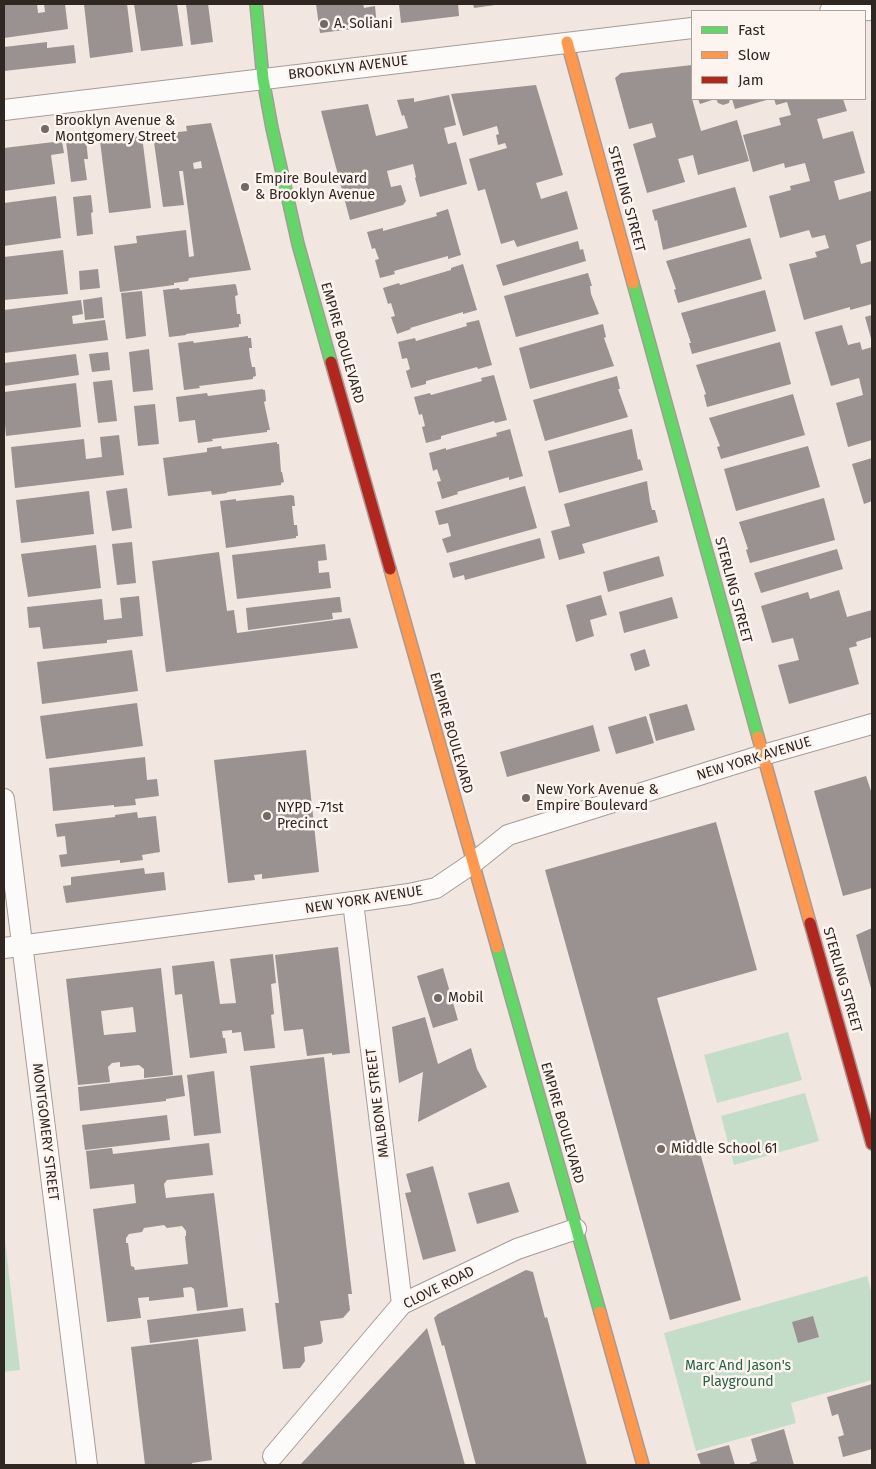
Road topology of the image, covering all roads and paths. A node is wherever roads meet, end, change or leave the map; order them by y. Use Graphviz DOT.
graph roads {
  1 [pos="256,4"];
  2 [pos="871,9"];
  3 [pos="850,10"];
  4 [pos="691,28"];
  5 [pos="567,42"];
  6 [pos="263,79"];
  7 [pos="4,110"];
  8 [pos="872,724"];
  9 [pos="763,755"];
  10 [pos="4,799"];
  11 [pos="473,863"];
  12 [pos="353,902"];
  13 [pos="13,947"];
  14 [pos="872,1144"];
  15 [pos="576,1229"];
  16 [pos="402,1304"];
  17 [pos="273,1456"];
  18 [pos="87,1465"];
  19 [pos="642,1465"];
  1 -- 6 [label="main road, EMPIRE BOULEVARD"];
  2 -- 3 [label="street"];
  4 -- 5 [label="street, BROOKLYN AVENUE"];
  5 -- 6 [label="street, BROOKLYN AVENUE"];
  5 -- 9 [label="main road, STERLING STREET"];
  6 -- 7 [label="street, BROOKLYN AVENUE"];
  6 -- 11 [label="main road, EMPIRE BOULEVARD"];
  8 -- 9 [label="street, NEW YORK AVENUE"];
  9 -- 11 [label="street, NEW YORK AVENUE"];
  9 -- 14 [label="main road, STERLING STREET"];
  10 -- 13 [label="street, MONTGOMERY STREET"];
  11 -- 12 [label="street, NEW YORK AVENUE"];
  11 -- 15 [label="main road, EMPIRE BOULEVARD"];
  12 -- 13 [label="street, NEW YORK AVENUE"];
  12 -- 16 [label="street, MALBONE STREET"];
  13 -- 18 [label="street, MONTGOMERY STREET"];
  15 -- 16 [label="street, CLOVE ROAD"];
  15 -- 19 [label="main road, EMPIRE BOULEVARD"];
  16 -- 17 [label="street, CLOVE ROAD"];
}
